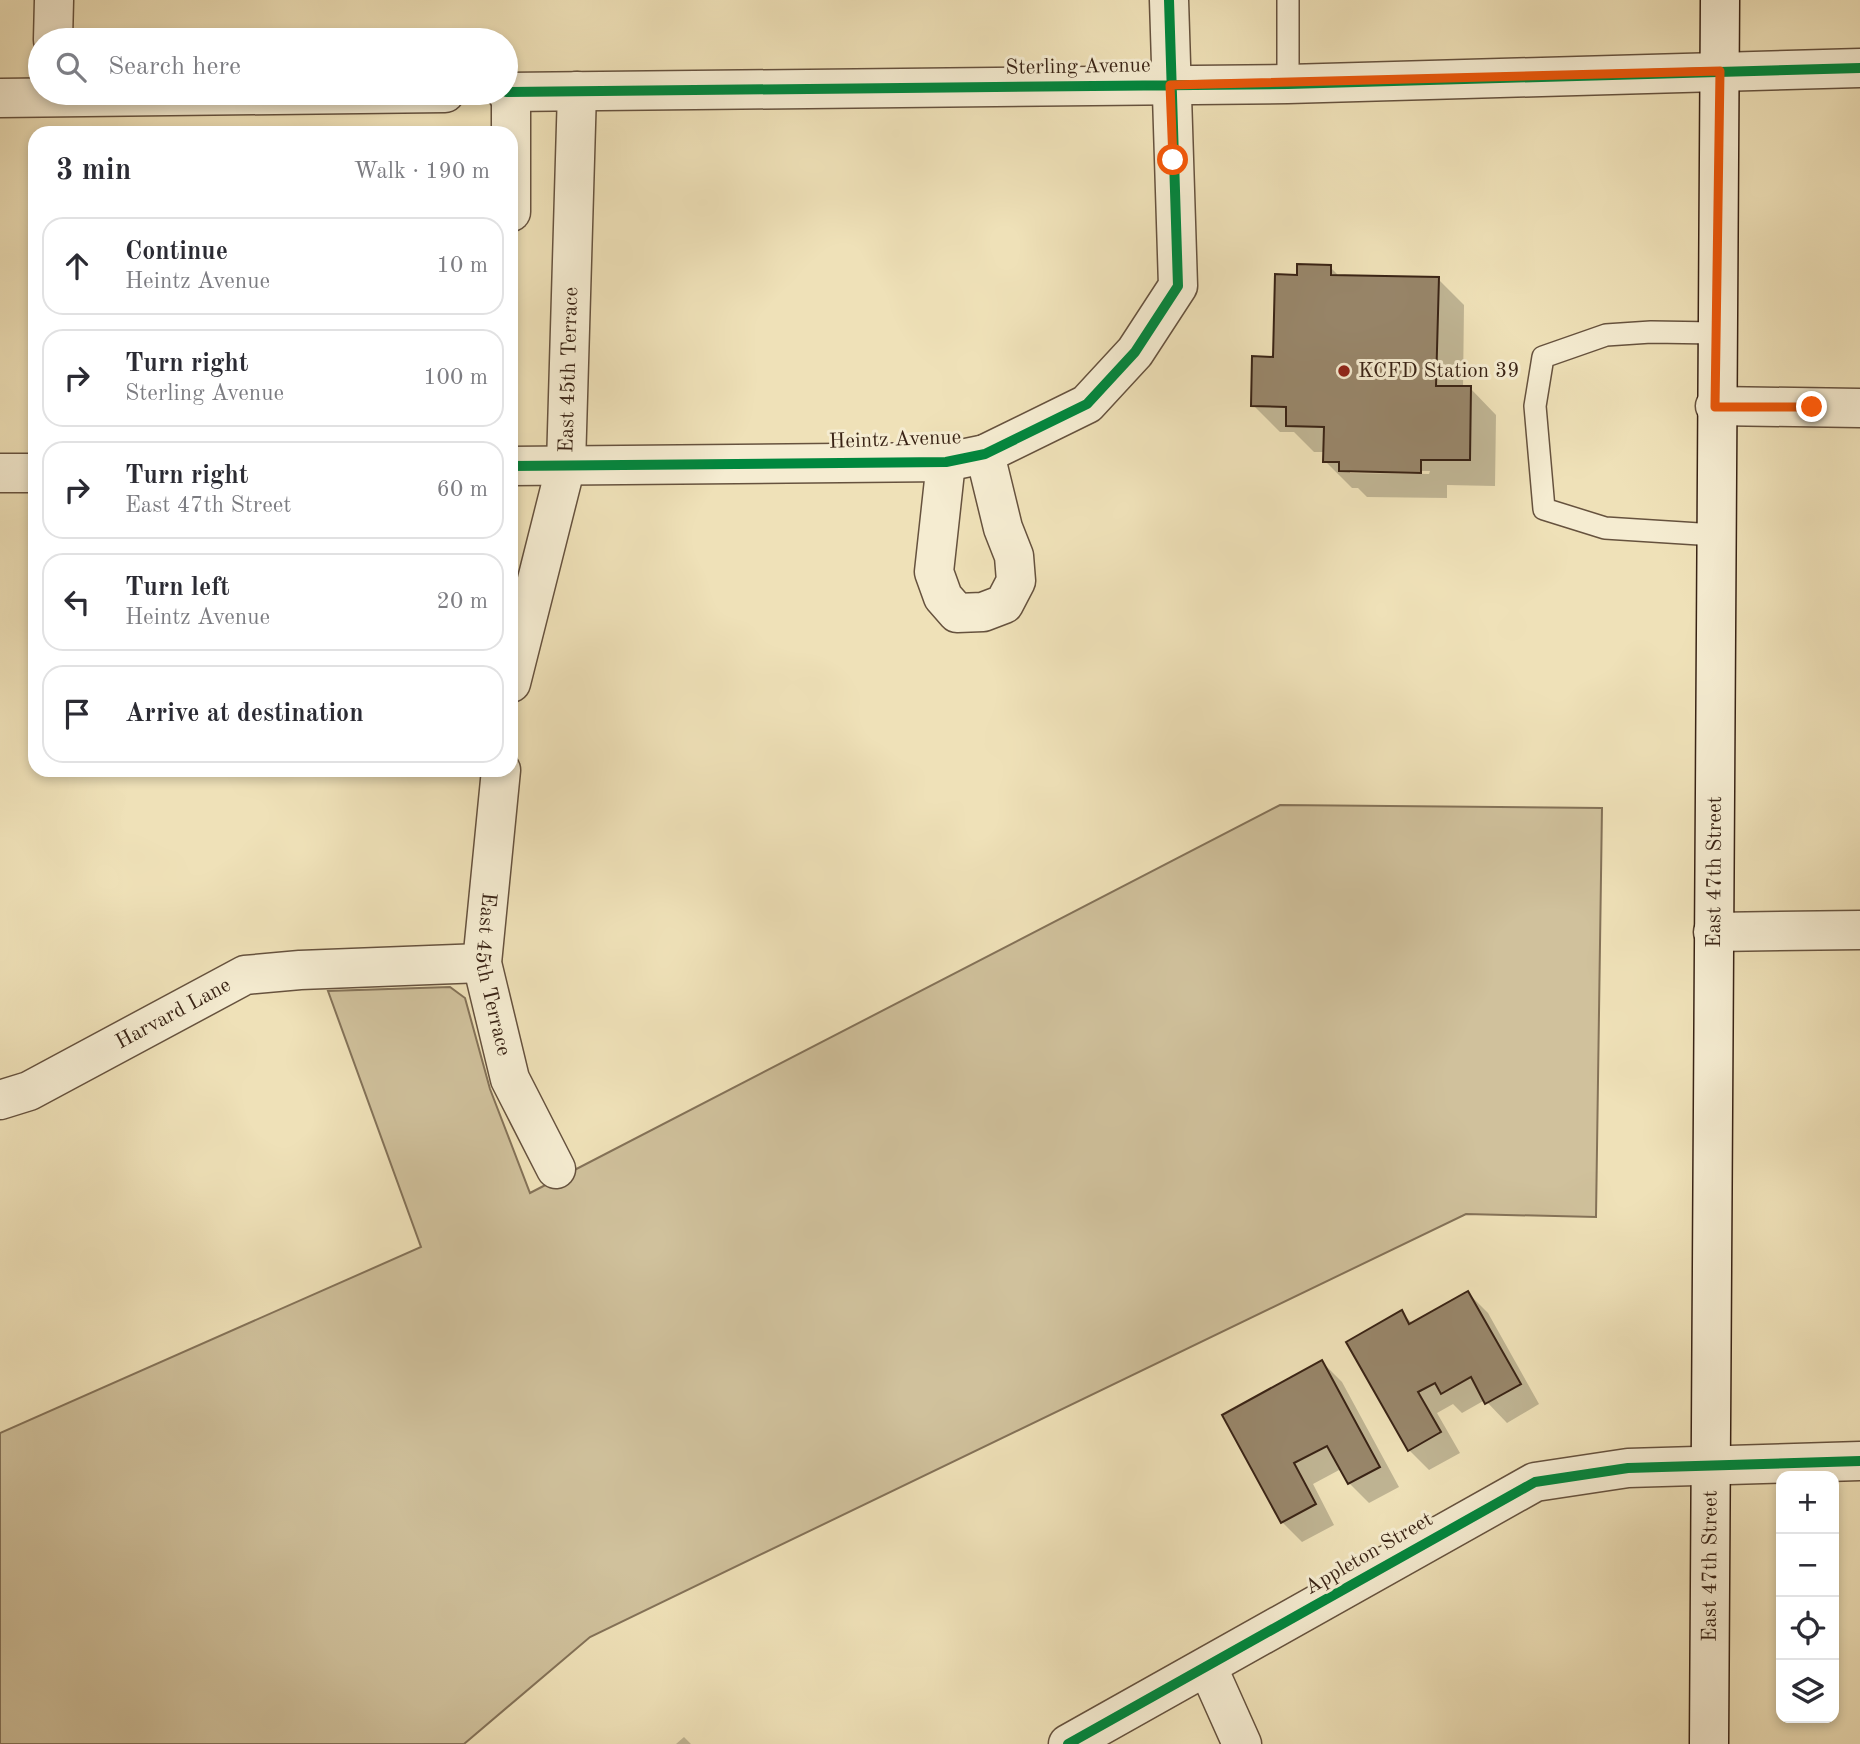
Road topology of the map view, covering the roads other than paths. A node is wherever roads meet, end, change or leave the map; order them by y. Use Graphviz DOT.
graph roads {
  1 [pos="54,0"];
  2 [pos="1169,0"];
  3 [pos="1288,0"];
  4 [pos="1720,0"];
  5 [pos="53,28"];
  6 [pos="1860,68"];
  7 [pos="1720,71"];
  8 [pos="1288,84"];
  9 [pos="1170,85"];
  10 [pos="518,92"];
  11 [pos="577,92"];
  12 [pos="28,96"];
  13 [pos="0,98"];
  14 [pos="508,105"];
  15 [pos="509,126"];
  16 [pos="1716,333"];
  17 [pos="1715,407"];
  18 [pos="1860,408"];
  19 [pos="985,454"];
  20 [pos="946,461"];
  21 [pos="566,465"];
  22 [pos="518,466"];
  23 [pos="28,473"];
  24 [pos="0,474"];
  25 [pos="1715,535"];
  26 [pos="518,655"];
  27 [pos="500,777"];
  28 [pos="1860,930"];
  29 [pos="1713,932"];
  30 [pos="482,963"];
  31 [pos="0,1100"];
  32 [pos="556,1169"];
  33 [pos="1860,1461"];
  34 [pos="1710,1463"];
  35 [pos="1208,1668"];
  36 [pos="1068,1744"];
  37 [pos="1242,1744"];
  38 [pos="1709,1744"];
  1 -- 5 [label="street"];
  2 -- 9 [label="street, Heintz Avenue"];
  3 -- 8 [label="lane"];
  4 -- 7 [label="street, East 47th Street"];
  6 -- 7 [label="street, Sterling Avenue"];
  7 -- 8 [label="street, Sterling Avenue"];
  7 -- 16 [label="street, East 47th Street"];
  8 -- 9 [label="street, Sterling Avenue"];
  9 -- 11 [label="street, Sterling Avenue"];
  9 -- 19 [label="street, Heintz Avenue"];
  10 -- 11 [label="street, Sterling Avenue"];
  11 -- 21 [label="street, East 45th Terrace"];
  12 -- 13 [label="street"];
  14 -- 15 [label="street"];
  16 -- 17 [label="street, East 47th Street"];
  16 -- 25 [label="lane"];
  17 -- 18 [label="street"];
  17 -- 25 [label="street, East 47th Street"];
  19 -- 20 [label="street, Heintz Avenue"];
  19 -- 20 [label="street"];
  20 -- 21 [label="street, Heintz Avenue"];
  21 -- 22 [label="street, Heintz Avenue"];
  21 -- 26 [label="street, East 45th Terrace"];
  23 -- 24 [label="street"];
  25 -- 29 [label="street, East 47th Street"];
  27 -- 30 [label="street, East 45th Terrace"];
  28 -- 29 [label="street"];
  29 -- 34 [label="street, East 47th Street"];
  30 -- 31 [label="street, Harvard Lane"];
  30 -- 32 [label="street, East 45th Terrace"];
  33 -- 34 [label="street, Appleton Street"];
  34 -- 35 [label="street, Appleton Street"];
  34 -- 38 [label="street, East 47th Street"];
  35 -- 36 [label="street, Appleton Street"];
  35 -- 37 [label="street"];
}
